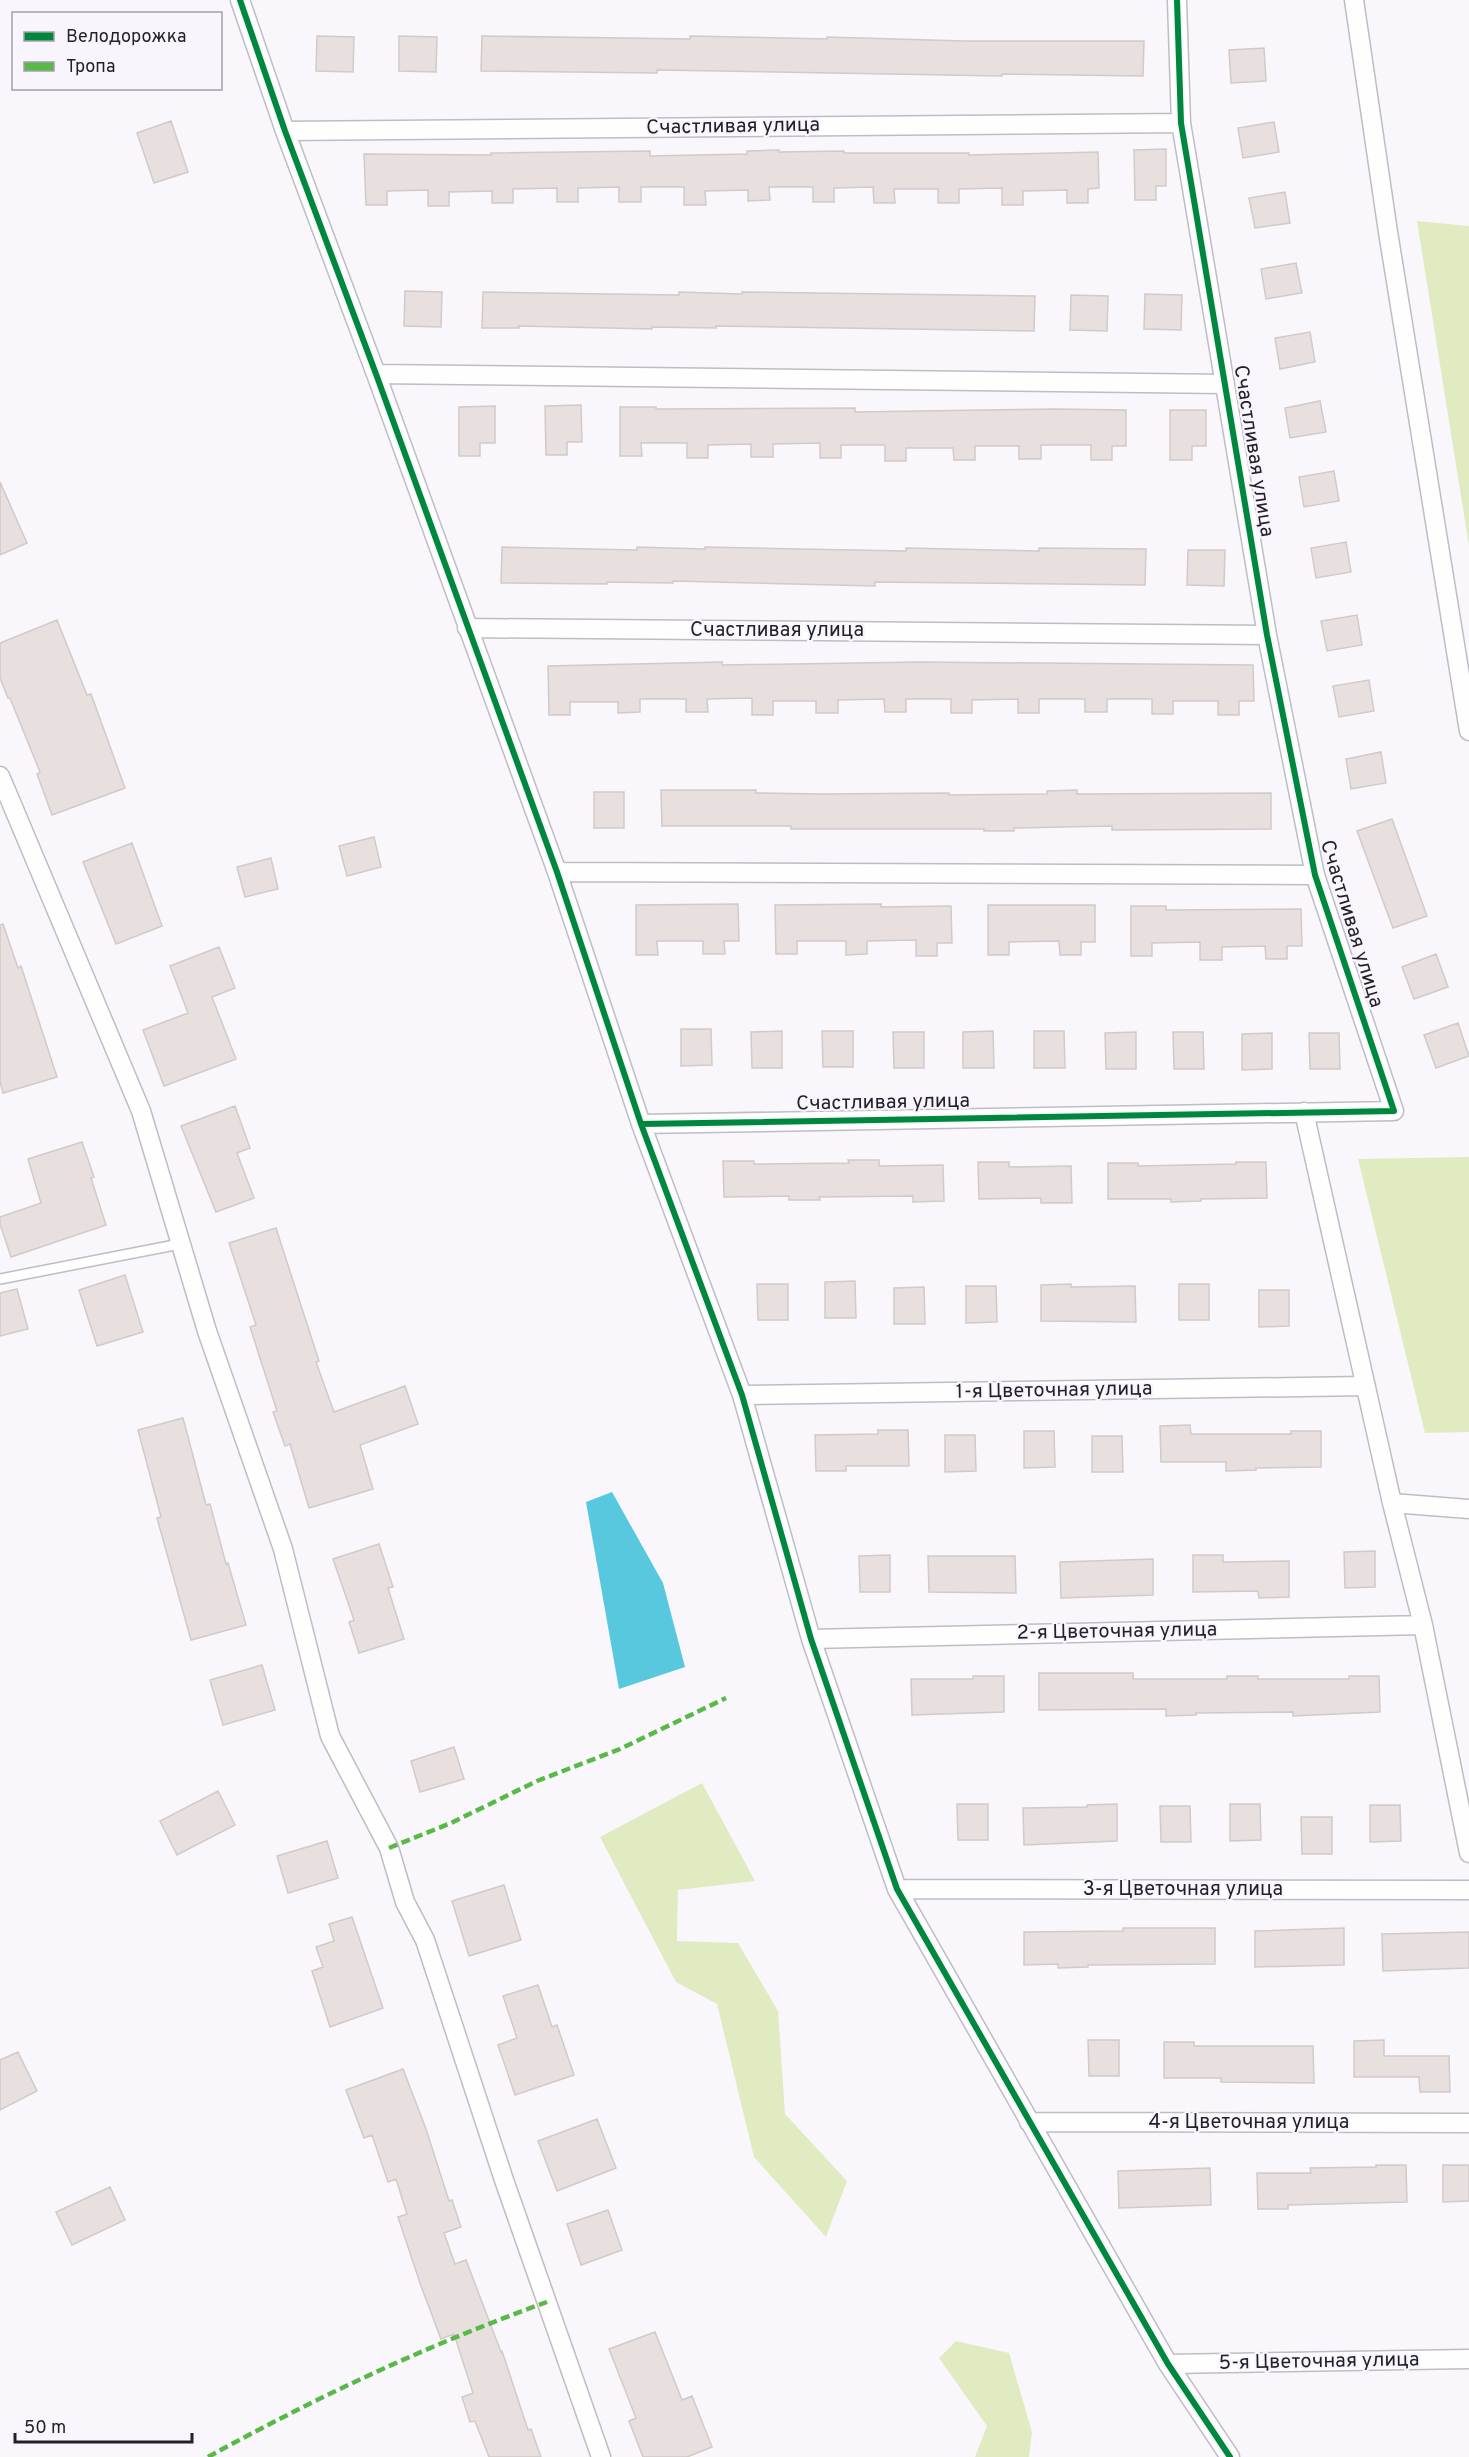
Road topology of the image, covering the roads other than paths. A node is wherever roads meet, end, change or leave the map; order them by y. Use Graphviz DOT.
graph roads {
  1 [pos="240,0"];
  2 [pos="1177,0"];
  3 [pos="1354,0"];
  4 [pos="1181,123"];
  5 [pos="285,131"];
  6 [pos="376,374"];
  7 [pos="1225,384"];
  8 [pos="467,628"];
  9 [pos="1267,635"];
  10 [pos="1469,731"];
  11 [pos="0,776"];
  12 [pos="557,872"];
  13 [pos="1315,875"];
  14 [pos="1304,1112"];
  15 [pos="641,1124"];
  16 [pos="180,1244"];
  17 [pos="0,1279"];
  18 [pos="1366,1386"];
  19 [pos="742,1395"];
  20 [pos="1392,1503"];
  21 [pos="1469,1509"];
  22 [pos="1423,1625"];
  23 [pos="811,1639"];
  24 [pos="1469,1852"];
  25 [pos="897,1889"];
  26 [pos="1469,1890"];
  27 [pos="1029,2122"];
  28 [pos="1469,2123"];
  29 [pos="1469,2359"];
  30 [pos="1168,2364"];
  31 [pos="601,2457"];
  32 [pos="1230,2457"];
  1 -- 5 [label="street"];
  2 -- 4 [label="street, Счастливая улица"];
  3 -- 10 [label="street"];
  4 -- 5 [label="street, Счастливая улица"];
  4 -- 7 [label="street, Счастливая улица"];
  5 -- 6 [label="street"];
  6 -- 7 [label="street, Счастливая улица"];
  6 -- 8 [label="street"];
  7 -- 9 [label="street, Счастливая улица"];
  8 -- 9 [label="street, Счастливая улица"];
  8 -- 12 [label="street"];
  9 -- 13 [label="street, Счастливая улица"];
  11 -- 16 [label="street"];
  12 -- 13 [label="street, Счастливая улица"];
  12 -- 15 [label="street"];
  13 -- 14 [label="street, Счастливая улица"];
  14 -- 15 [label="street, Счастливая улица"];
  14 -- 18 [label="street"];
  15 -- 19 [label="street"];
  16 -- 17 [label="lane"];
  16 -- 31 [label="street"];
  18 -- 19 [label="street, 1-я Цветочная улица"];
  18 -- 20 [label="street"];
  19 -- 23 [label="street"];
  20 -- 21 [label="street"];
  20 -- 22 [label="street"];
  22 -- 23 [label="street, 2-я Цветочная улица"];
  22 -- 24 [label="street"];
  23 -- 25 [label="street"];
  25 -- 26 [label="street, 3-я Цветочная улица"];
  25 -- 27 [label="street"];
  27 -- 28 [label="street, 4-я Цветочная улица"];
  27 -- 30 [label="street"];
  29 -- 30 [label="street, 5-я Цветочная улица"];
  30 -- 32 [label="street"];
}
